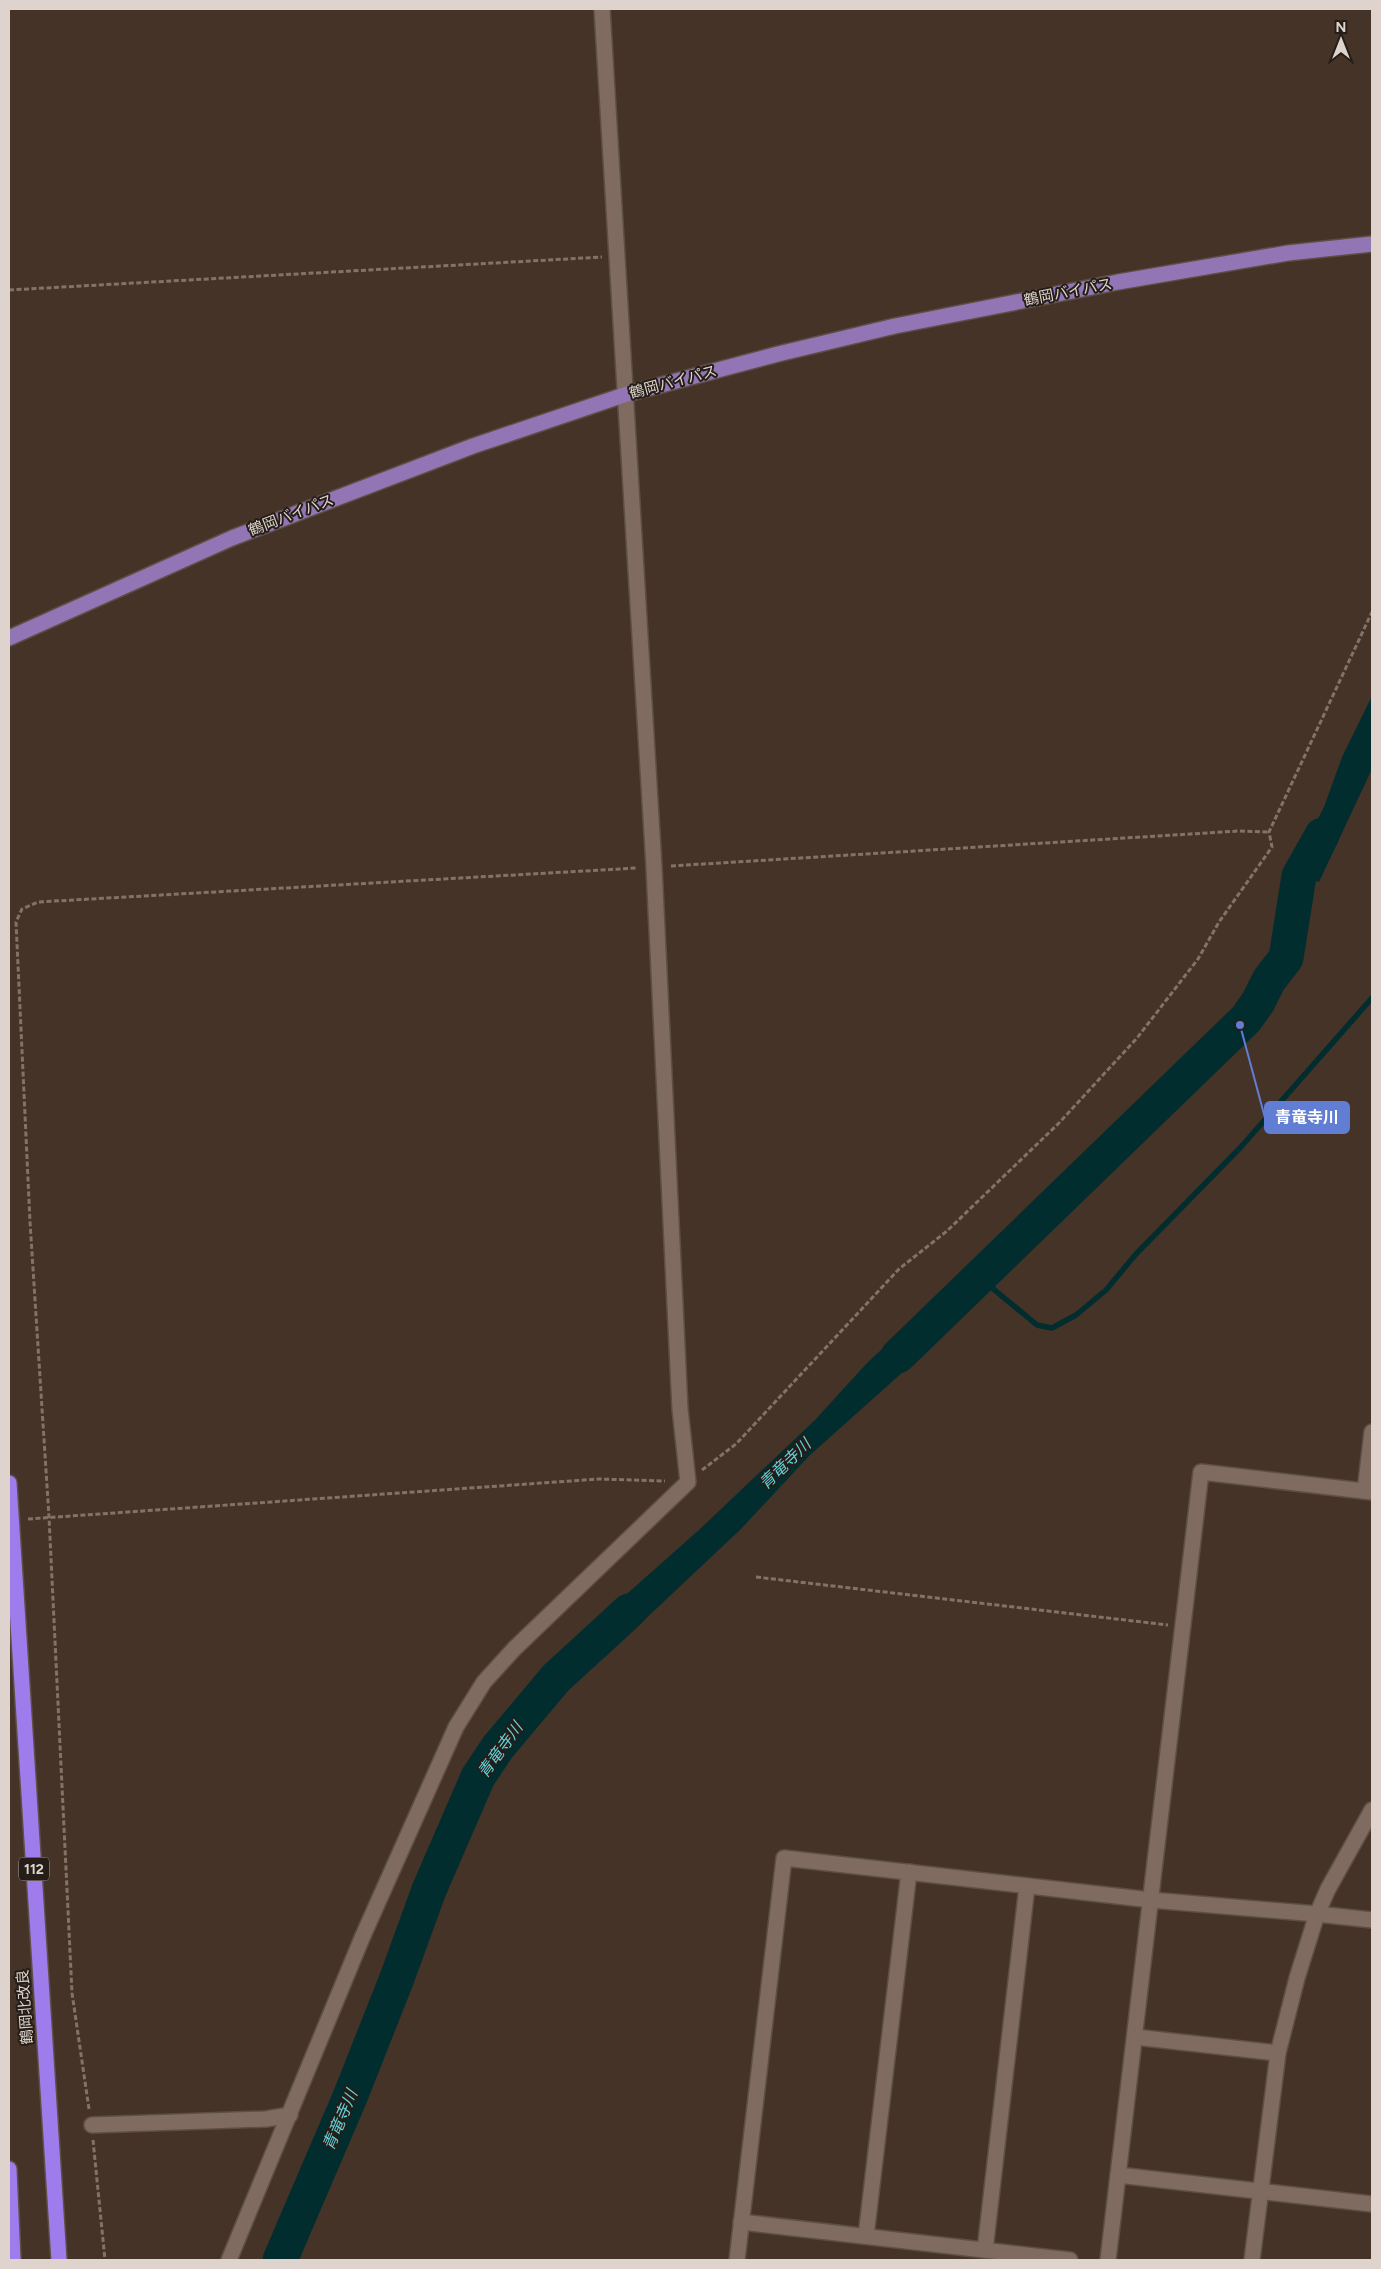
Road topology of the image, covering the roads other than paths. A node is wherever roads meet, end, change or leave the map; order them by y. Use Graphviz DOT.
graph roads {
  1 [pos="602,9"];
  2 [pos="1372,244"];
  3 [pos="627,394"];
  4 [pos="9,638"];
  5 [pos="1372,1432"];
  6 [pos="9,1483"];
  7 [pos="1369,1492"];
  8 [pos="1372,1810"];
  9 [pos="908,1872"];
  10 [pos="1027,1886"];
  11 [pos="1151,1900"];
  12 [pos="1317,1914"];
  13 [pos="1372,1920"];
  14 [pos="1135,2037"];
  15 [pos="1278,2053"];
  16 [pos="290,2115"];
  17 [pos="92,2125"];
  18 [pos="9,2169"];
  19 [pos="1118,2175"];
  20 [pos="1261,2192"];
  21 [pos="1372,2204"];
  22 [pos="742,2222"];
  23 [pos="866,2236"];
  24 [pos="985,2250"];
  25 [pos="13,2260"];
  26 [pos="59,2260"];
  27 [pos="229,2260"];
  28 [pos="737,2260"];
  29 [pos="1070,2260"];
  30 [pos="1108,2260"];
  31 [pos="1252,2260"];
  1 -- 3 [label="street"];
  2 -- 3 [label="main road, 鶴岡バイパス"];
  3 -- 4 [label="main road, 鶴岡バイパス"];
  3 -- 16 [label="street"];
  5 -- 7 [label="street"];
  6 -- 26 [label="highway, 鶴岡北改良 / 112"];
  7 -- 11 [label="street"];
  8 -- 12 [label="street"];
  9 -- 10 [label="street"];
  9 -- 22 [label="street"];
  9 -- 23 [label="street"];
  10 -- 11 [label="street"];
  10 -- 24 [label="street"];
  11 -- 12 [label="street"];
  11 -- 14 [label="street"];
  12 -- 13 [label="street"];
  12 -- 15 [label="street"];
  14 -- 15 [label="street"];
  14 -- 19 [label="street"];
  15 -- 20 [label="street"];
  16 -- 17 [label="street"];
  16 -- 27 [label="street"];
  18 -- 25 [label="highway"];
  19 -- 20 [label="street"];
  19 -- 30 [label="street"];
  20 -- 21 [label="street"];
  20 -- 31 [label="street"];
  22 -- 23 [label="street"];
  22 -- 28 [label="street"];
  23 -- 24 [label="street"];
  24 -- 29 [label="street"];
}
